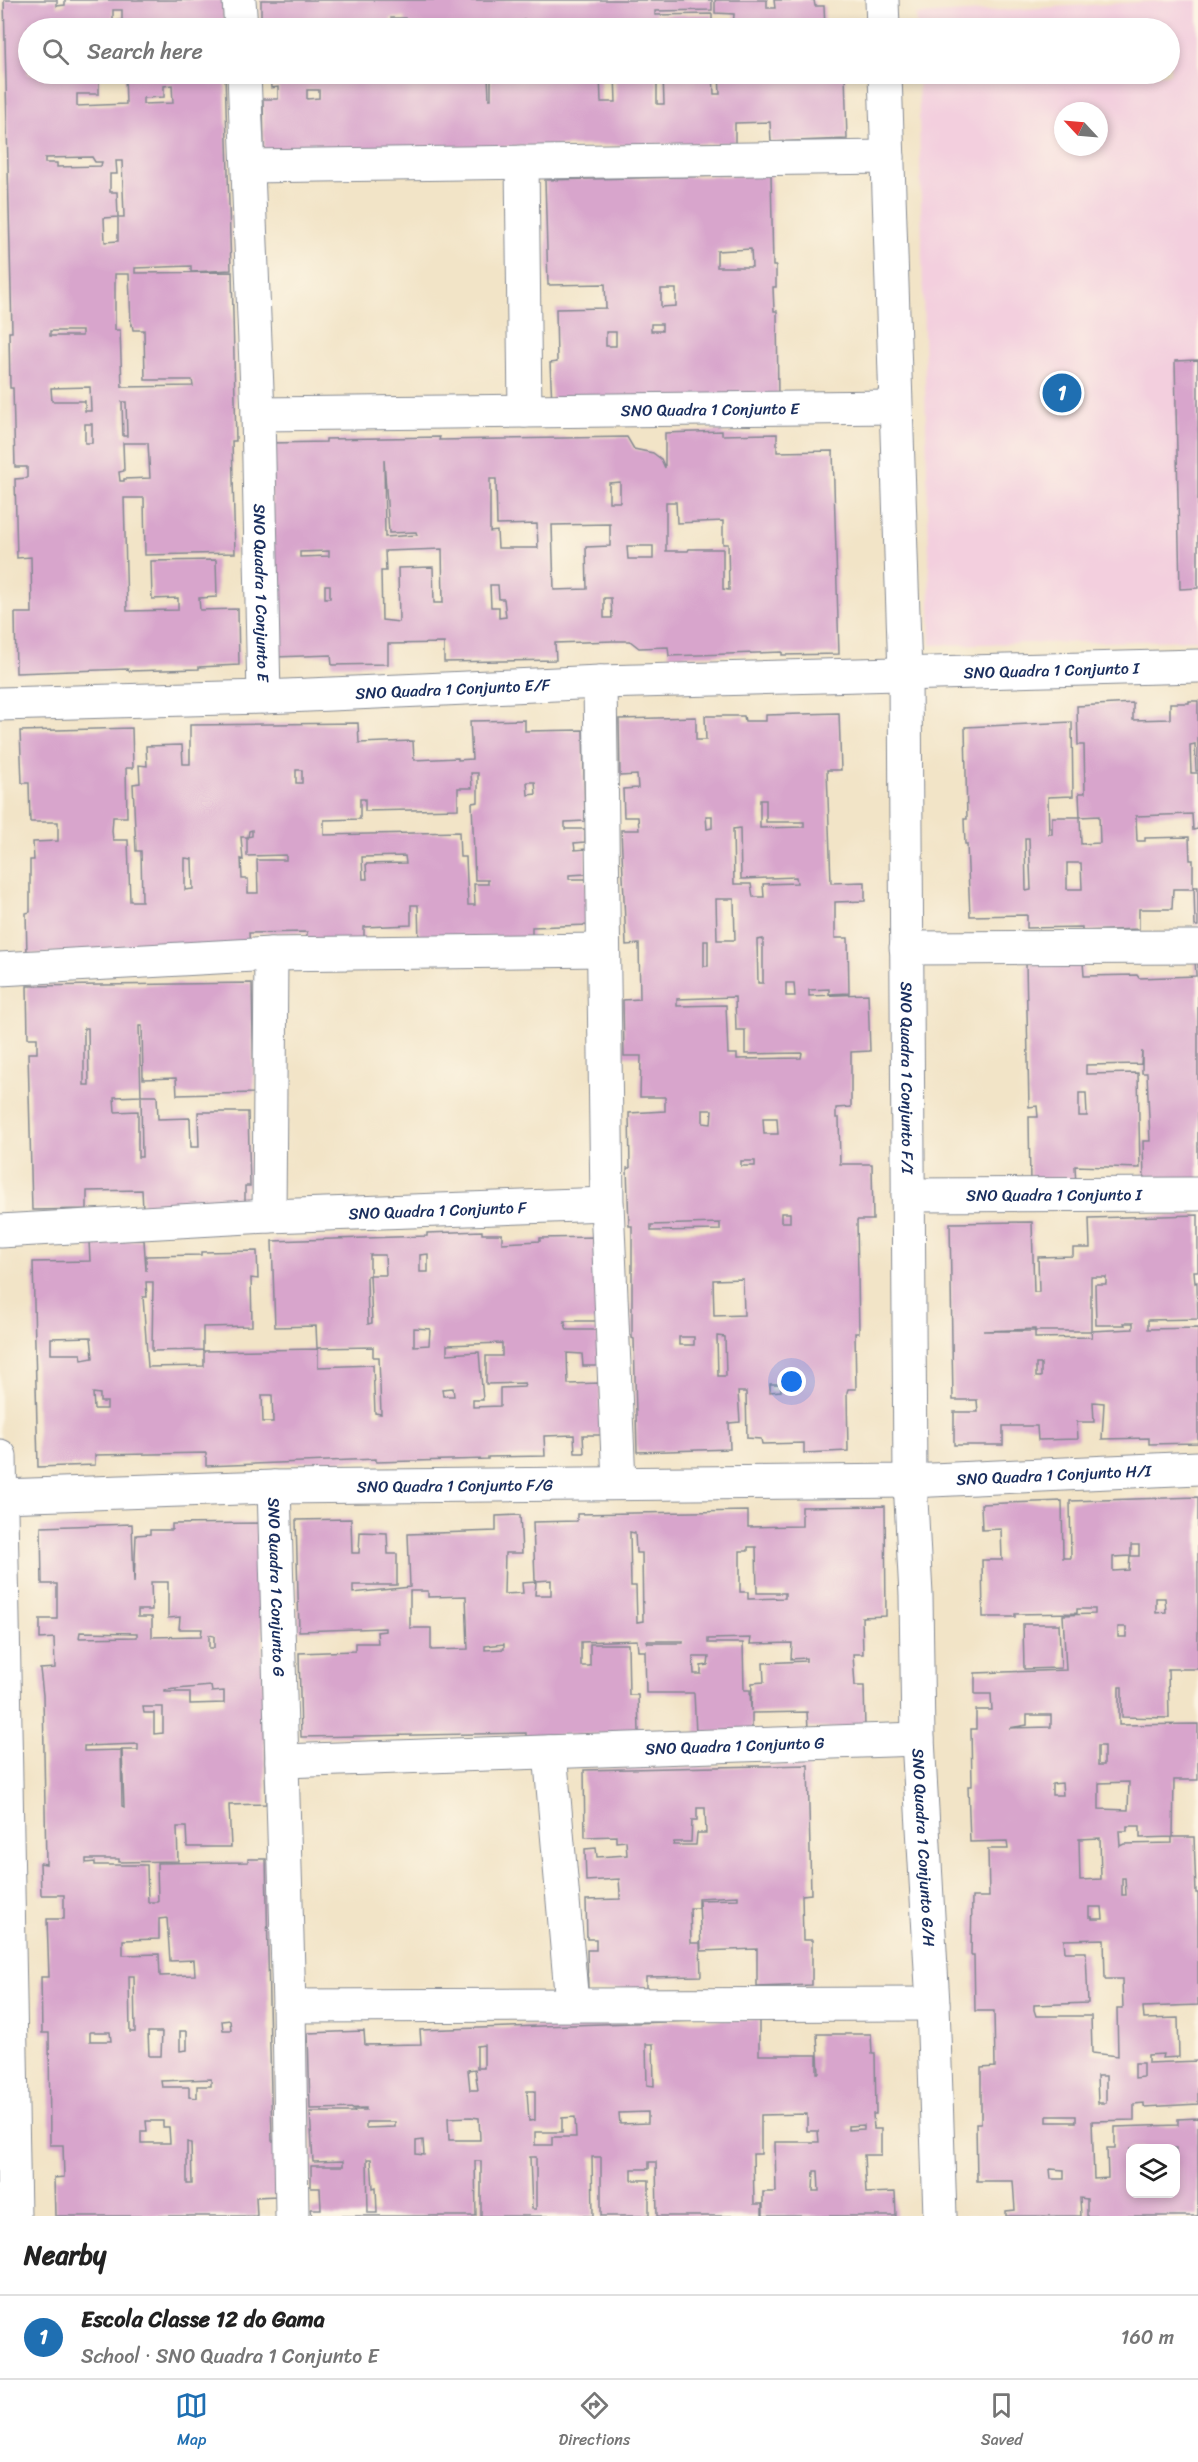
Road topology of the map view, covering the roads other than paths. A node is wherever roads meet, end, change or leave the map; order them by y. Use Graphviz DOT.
graph roads {
  1 [pos="239,0"];
  2 [pos="882,0"];
  3 [pos="240,18"];
  4 [pos="883,18"];
  5 [pos="245,84"];
  6 [pos="885,84"];
  7 [pos="888,157"];
  8 [pos="522,162"];
  9 [pos="249,166"];
  10 [pos="895,407"];
  11 [pos="525,411"];
  12 [pos="258,414"];
  13 [pos="1198,666"];
  14 [pos="905,674"];
  15 [pos="600,682"];
  16 [pos="264,698"];
  17 [pos="0,704"];
  18 [pos="1198,947"];
  19 [pos="906,948"];
  20 [pos="602,950"];
  21 [pos="271,954"];
  22 [pos="0,969"];
  23 [pos="1198,1194"];
  24 [pos="909,1195"];
  25 [pos="607,1204"];
  26 [pos="269,1216"];
  27 [pos="0,1231"];
  28 [pos="0,1456"];
  29 [pos="1198,1468"];
  30 [pos="910,1481"];
  31 [pos="619,1482"];
  32 [pos="274,1487"];
  33 [pos="1,1496"];
  34 [pos="918,1739"];
  35 [pos="550,1752"];
  36 [pos="282,1761"];
  37 [pos="572,2004"];
  38 [pos="933,2004"];
  39 [pos="289,2006"];
  40 [pos="14,2216"];
  41 [pos="292,2216"];
  42 [pos="940,2216"];
  1 -- 3 [label="street"];
  2 -- 4 [label="street"];
  5 -- 9 [label="street, SNO Quadra 1 Conjunto E"];
  6 -- 7 [label="street"];
  7 -- 8 [label="street"];
  7 -- 10 [label="street"];
  8 -- 9 [label="street"];
  8 -- 11 [label="street"];
  9 -- 12 [label="street, SNO Quadra 1 Conjunto E"];
  10 -- 11 [label="street, SNO Quadra 1 Conjunto E"];
  10 -- 14 [label="street"];
  11 -- 12 [label="street, SNO Quadra 1 Conjunto E"];
  12 -- 16 [label="street, SNO Quadra 1 Conjunto E"];
  13 -- 14 [label="street, SNO Quadra 1 Conjunto I"];
  14 -- 15 [label="street, SNO Quadra 1 Conjunto E/F"];
  14 -- 19 [label="street, SNO Quadra 1 Conjunto F/I"];
  15 -- 16 [label="street, SNO Quadra 1 Conjunto E/F"];
  15 -- 20 [label="street"];
  16 -- 17 [label="street, SNO Quadra 1 Conjunto E/F"];
  18 -- 19 [label="street"];
  19 -- 24 [label="street, SNO Quadra 1 Conjunto F/I"];
  20 -- 21 [label="street"];
  20 -- 25 [label="street"];
  21 -- 22 [label="street"];
  21 -- 26 [label="street"];
  23 -- 24 [label="street, SNO Quadra 1 Conjunto I"];
  24 -- 30 [label="street, SNO Quadra 1 Conjunto F/I"];
  25 -- 26 [label="street, SNO Quadra 1 Conjunto F"];
  25 -- 31 [label="street"];
  26 -- 27 [label="street, SNO Quadra 1 Conjunto F"];
  28 -- 33 [label="street"];
  29 -- 30 [label="street, SNO Quadra 1 Conjunto H/I"];
  30 -- 31 [label="street, SNO Quadra 1 Conjunto F/G"];
  30 -- 34 [label="street, SNO Quadra 1 Conjunto G/H"];
  31 -- 32 [label="street, SNO Quadra 1 Conjunto F/G"];
  32 -- 33 [label="street, SNO Quadra 1 Conjunto F/G"];
  32 -- 36 [label="street, SNO Quadra 1 Conjunto G"];
  33 -- 40 [label="street"];
  34 -- 35 [label="street, SNO Quadra 1 Conjunto G"];
  34 -- 38 [label="street, SNO Quadra 1 Conjunto G/H"];
  35 -- 36 [label="street, SNO Quadra 1 Conjunto G"];
  35 -- 37 [label="street"];
  36 -- 39 [label="street, SNO Quadra 1 Conjunto G"];
  37 -- 38 [label="street"];
  37 -- 39 [label="street"];
  38 -- 42 [label="street, SNO Quadra 1 Conjunto G/H"];
  39 -- 41 [label="street, SNO Quadra 1 Conjunto G"];
}
